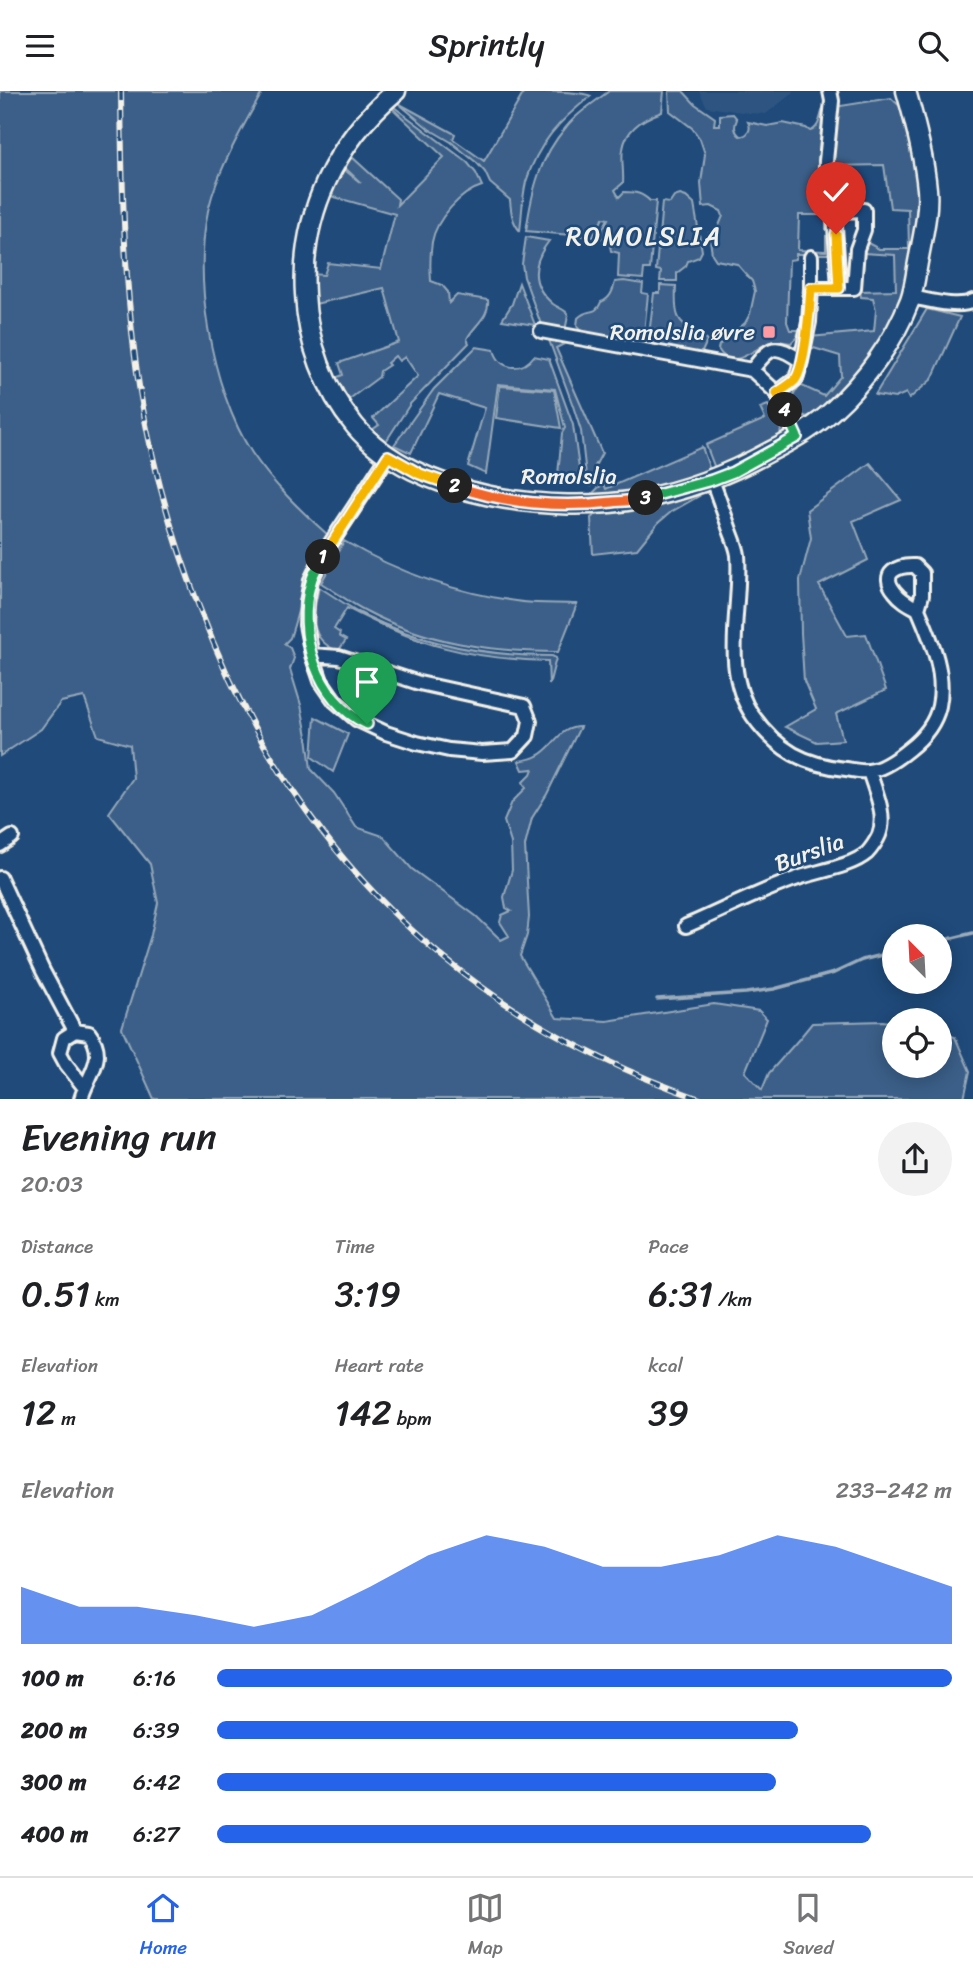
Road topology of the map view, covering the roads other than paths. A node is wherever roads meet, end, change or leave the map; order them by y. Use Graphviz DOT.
graph roads {
  1 [pos="906,91"];
  2 [pos="385,95"];
  3 [pos="831,96"];
  4 [pos="834,211"];
  5 [pos="811,257"];
  6 [pos="811,288"];
  7 [pos="839,288"];
  8 [pos="911,297"];
  9 [pos="973,301"];
  10 [pos="541,331"];
  11 [pos="801,361"];
  12 [pos="751,370"];
  13 [pos="777,393"];
  14 [pos="797,437"];
  15 [pos="388,456"];
  16 [pos="712,480"];
  17 [pos="918,609"];
  18 [pos="312,655"];
  19 [pos="869,771"];
  20 [pos="12,837"];
  21 [pos="0,845"];
  22 [pos="0,878"];
  23 [pos="686,926"];
  24 [pos="75,1031"];
  25 [pos="82,1093"];
  1 -- 8 [label="street, Romolslia"];
  2 -- 15 [label="street, Romolslia"];
  3 -- 4 [label="street"];
  4 -- 7 [label="street"];
  4 -- 7 [label="street"];
  5 -- 6 [label="street"];
  6 -- 7 [label="street"];
  6 -- 11 [label="street"];
  8 -- 9 [label="street"];
  8 -- 14 [label="street, Romolslia"];
  10 -- 12 [label="street"];
  11 -- 12 [label="street"];
  11 -- 13 [label="street"];
  12 -- 13 [label="street"];
  13 -- 14 [label="street"];
  14 -- 16 [label="street, Romolslia"];
  15 -- 16 [label="street, Romolslia"];
  15 -- 18 [label="street"];
  16 -- 19 [label="street"];
  17 -- 19 [label="street"];
  18 -- 18 [label="street"];
  19 -- 23 [label="street, Burslia"];
  20 -- 21 [label="street"];
  22 -- 24 [label="street"];
  24 -- 25 [label="street"];
  24 -- 25 [label="street"];
}
